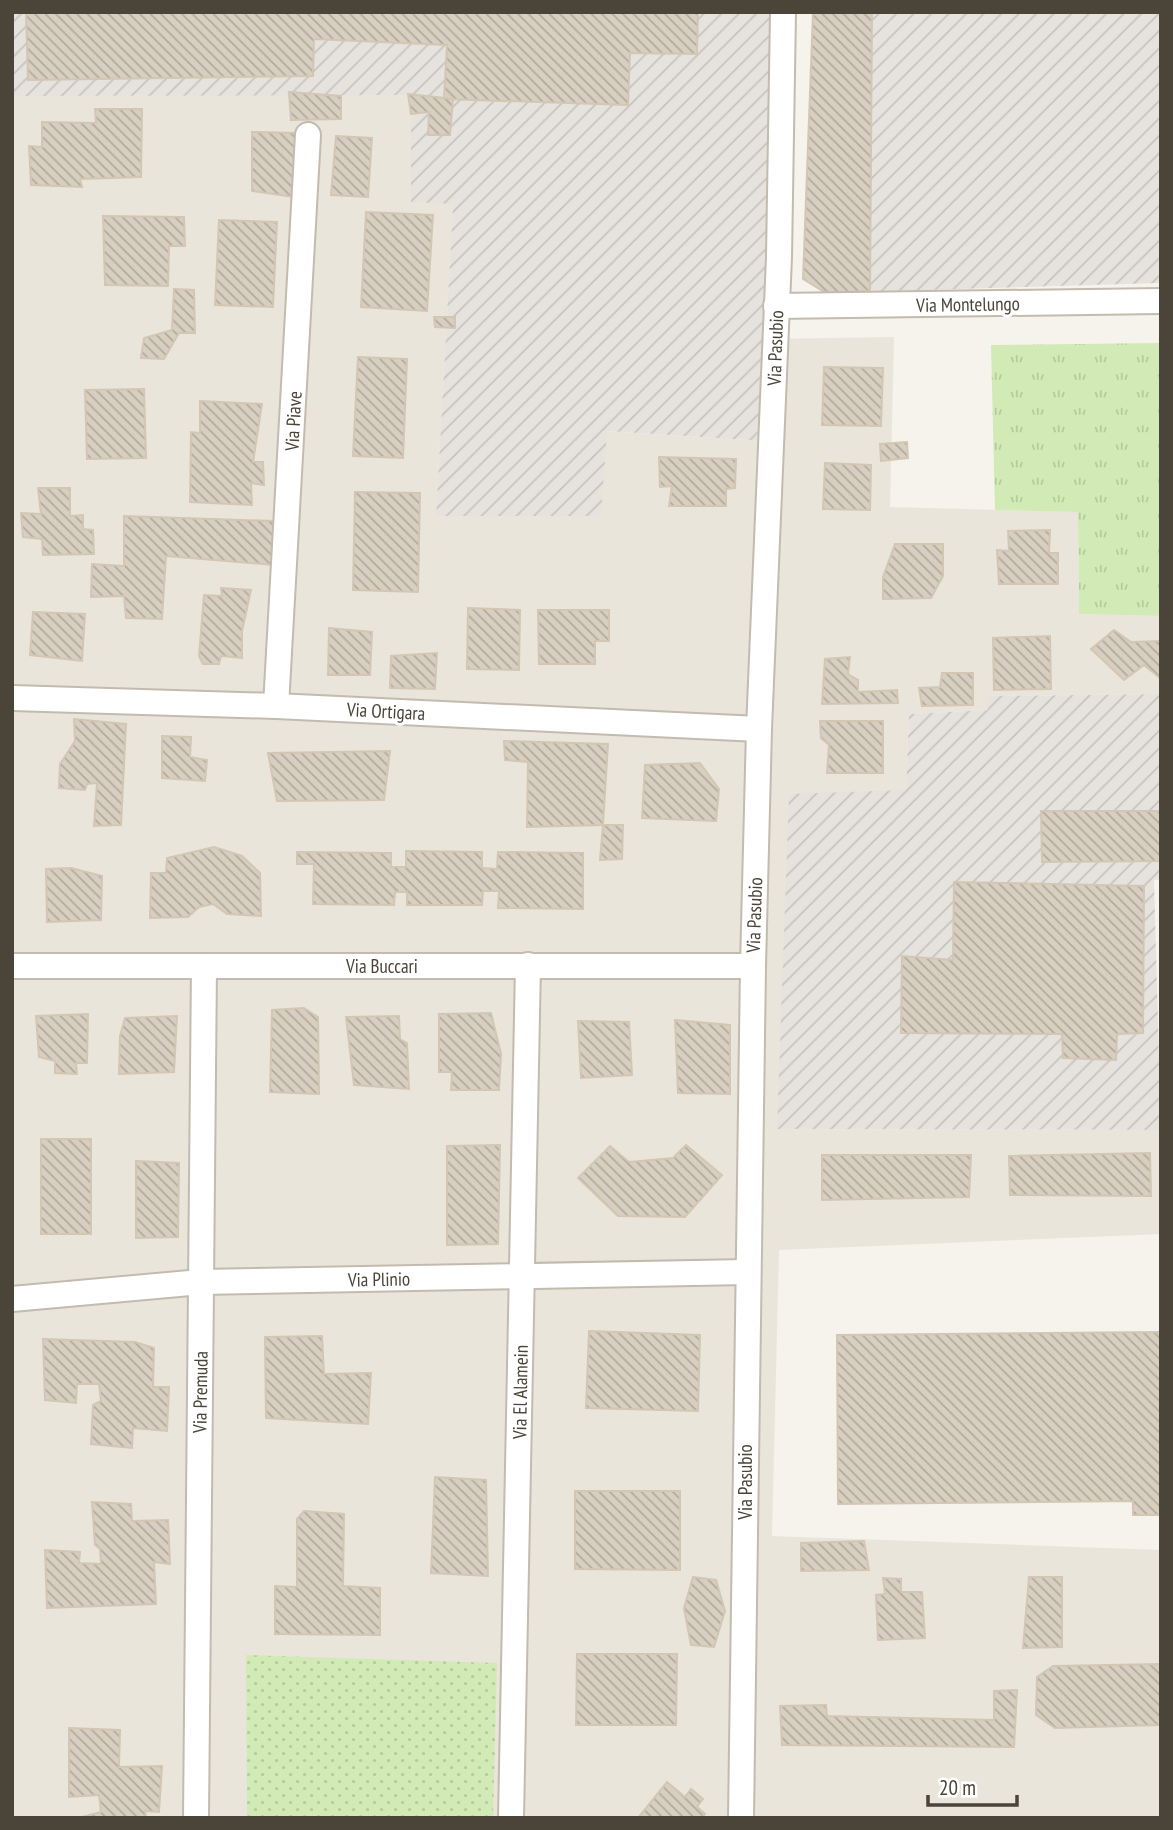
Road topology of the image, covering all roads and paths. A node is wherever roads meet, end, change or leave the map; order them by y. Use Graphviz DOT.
graph roads {
  1 [pos="783,12"];
  2 [pos="308,135"];
  3 [pos="1161,302"];
  4 [pos="776,306"];
  5 [pos="12,698"];
  6 [pos="276,706"];
  7 [pos="759,729"];
  8 [pos="528,965"];
  9 [pos="12,966"];
  10 [pos="204,966"];
  11 [pos="753,966"];
  12 [pos="747,1272"];
  13 [pos="522,1277"];
  14 [pos="201,1282"];
  15 [pos="12,1299"];
  16 [pos="196,1818"];
  17 [pos="511,1818"];
  18 [pos="741,1818"];
  1 -- 4 [label="street, Via Pasubio"];
  2 -- 6 [label="street, Via Piave"];
  3 -- 4 [label="street, Via Montelungo"];
  4 -- 7 [label="street, Via Pasubio"];
  5 -- 6 [label="street, Via Ortigara"];
  6 -- 7 [label="street, Via Ortigara"];
  7 -- 11 [label="street, Via Pasubio"];
  8 -- 10 [label="street, Via Buccari"];
  8 -- 11 [label="street, Via Buccari"];
  8 -- 13 [label="street, Via El Alamein"];
  9 -- 10 [label="street, Via Buccari"];
  10 -- 14 [label="street, Via Premuda"];
  11 -- 12 [label="street, Via Pasubio"];
  12 -- 13 [label="street, Via Plinio"];
  12 -- 18 [label="street, Via Pasubio"];
  13 -- 14 [label="street, Via Plinio"];
  13 -- 17 [label="street, Via El Alamein"];
  14 -- 15 [label="street, Via Plinio"];
  14 -- 16 [label="street, Via Premuda"];
}
